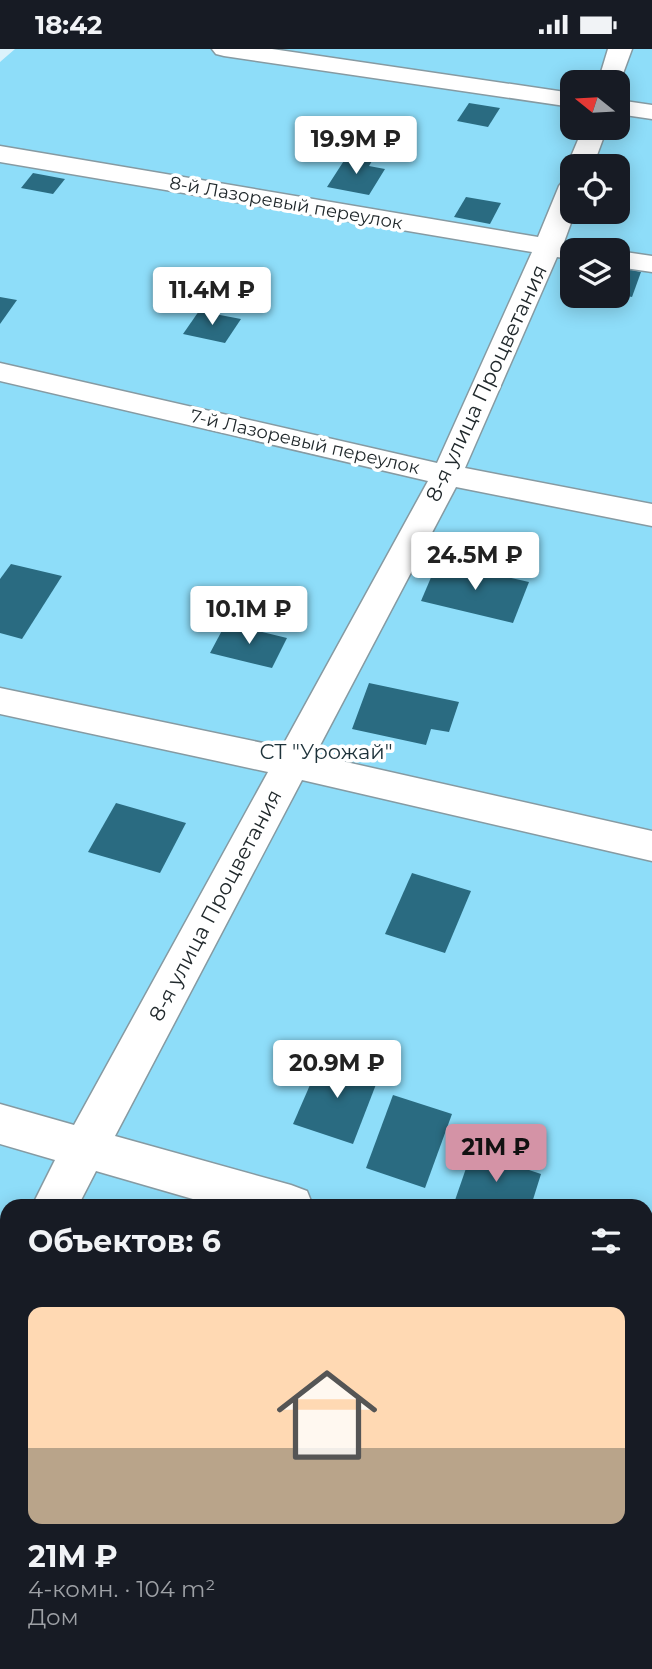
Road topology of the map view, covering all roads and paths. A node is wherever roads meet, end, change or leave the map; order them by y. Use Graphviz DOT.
graph roads {
  1 [pos="224,49"];
  2 [pos="620,49"];
  3 [pos="614,70"];
  4 [pos="560,98"];
  5 [pos="630,109"];
  6 [pos="652,112"];
  7 [pos="0,154"];
  8 [pos="560,249"];
  9 [pos="630,261"];
  10 [pos="652,264"];
  11 [pos="0,372"];
  12 [pos="447,475"];
  13 [pos="652,515"];
  14 [pos="0,701"];
  15 [pos="292,763"];
  16 [pos="652,846"];
  17 [pos="0,1124"];
  18 [pos="85,1147"];
  19 [pos="58,1199"];
  20 [pos="267,1199"];
  1 -- 4 [label="lane"];
  2 -- 3 [label="lane"];
  5 -- 6 [label="lane"];
  7 -- 8 [label="lane, 8-й Лазоревый переулок"];
  8 -- 12 [label="lane, 8-я улица Процветания"];
  9 -- 10 [label="lane"];
  11 -- 12 [label="lane, 7-й Лазоревый переулок"];
  12 -- 13 [label="lane, 7-й Лазоревый переулок"];
  12 -- 15 [label="lane, 8-я улица Процветания"];
  14 -- 15 [label="lane"];
  15 -- 16 [label="lane"];
  15 -- 18 [label="lane, 8-я улица Процветания"];
  17 -- 18 [label="lane"];
  18 -- 19 [label="lane, 8-я улица Процветания"];
  18 -- 20 [label="lane"];
}
